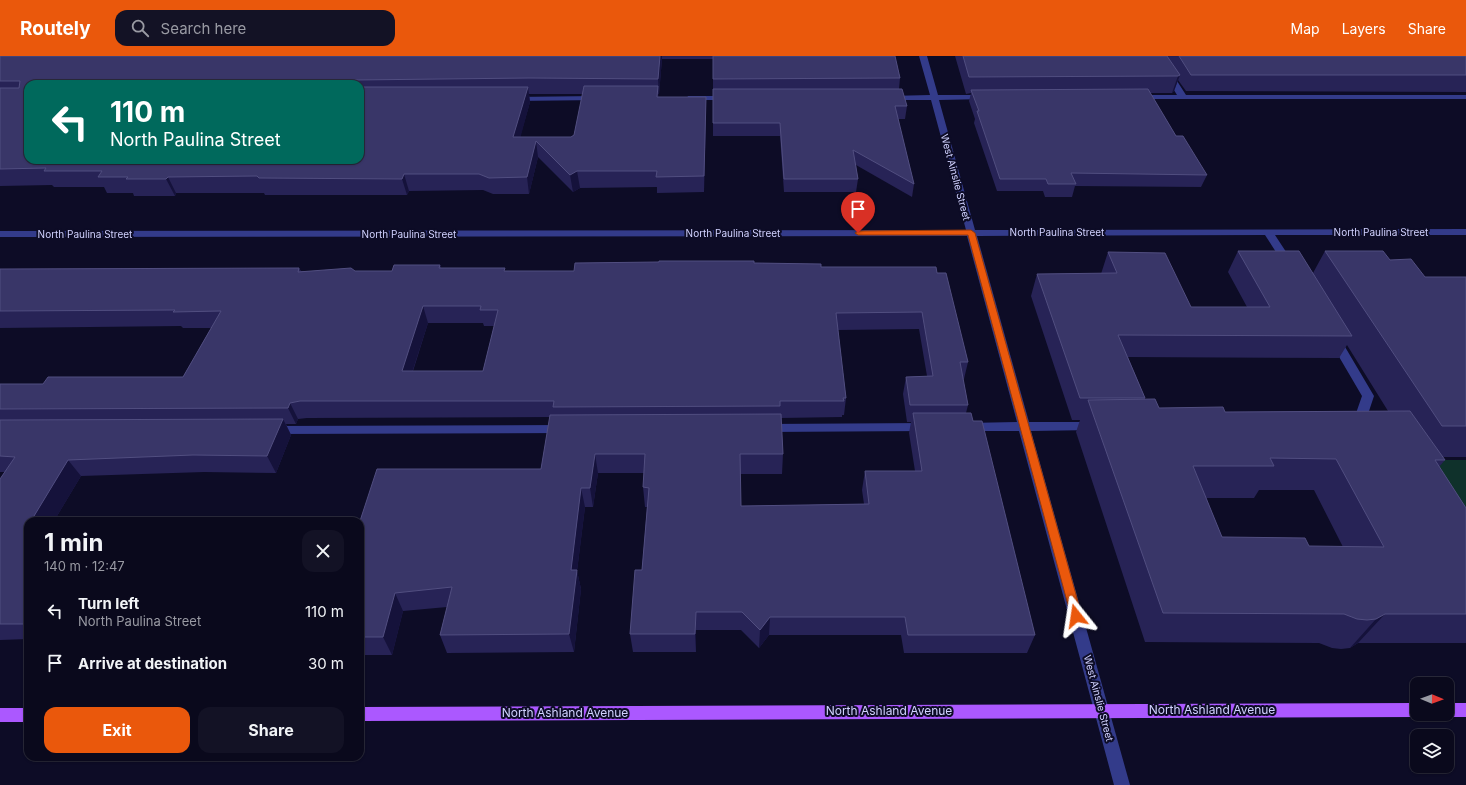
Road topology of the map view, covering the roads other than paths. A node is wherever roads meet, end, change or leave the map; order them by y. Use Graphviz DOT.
graph roads {
  1 [pos="922,56"];
  2 [pos="1157,56"];
  3 [pos="934,97"];
  4 [pos="997,97"];
  5 [pos="1129,97"];
  6 [pos="1183,97"];
  7 [pos="1466,97"];
  8 [pos="603,98"];
  9 [pos="682,98"];
  10 [pos="736,98"];
  11 [pos="883,98"];
  12 [pos="501,99"];
  13 [pos="1268,232"];
  14 [pos="1466,232"];
  15 [pos="971,233"];
  16 [pos="0,234"];
  17 [pos="1294,272"];
  18 [pos="1330,331"];
  19 [pos="1343,423"];
  20 [pos="1104,426"];
  21 [pos="937,427"];
  22 [pos="953,427"];
  23 [pos="1024,427"];
  24 [pos="580,428"];
  25 [pos="755,428"];
  26 [pos="262,430"];
  27 [pos="1102,710"];
  28 [pos="1410,710"];
  29 [pos="1454,710"];
  30 [pos="1466,710"];
  31 [pos="364,714"];
  32 [pos="0,715"];
  33 [pos="24,715"];
  34 [pos="1122,785"];
  1 -- 3 [label="street, West Ainslie Street"];
  2 -- 6 [label="street"];
  3 -- 4 [label="street"];
  3 -- 11 [label="street"];
  3 -- 15 [label="street, West Ainslie Street"];
  5 -- 6 [label="street"];
  6 -- 7 [label="street"];
  8 -- 12 [label="street"];
  9 -- 10 [label="street"];
  13 -- 14 [label="street, North Paulina Street"];
  13 -- 15 [label="street, North Paulina Street"];
  13 -- 17 [label="street"];
  15 -- 16 [label="street, North Paulina Street"];
  15 -- 23 [label="street, West Ainslie Street"];
  18 -- 19 [label="street"];
  20 -- 23 [label="street"];
  21 -- 25 [label="street"];
  22 -- 23 [label="street"];
  23 -- 27 [label="street, West Ainslie Street"];
  24 -- 26 [label="street"];
  27 -- 28 [label="main road, North Ashland Avenue"];
  27 -- 31 [label="main road, North Ashland Avenue"];
  27 -- 34 [label="street, West Ainslie Street"];
  29 -- 30 [label="main road"];
  32 -- 33 [label="main road"];
}
